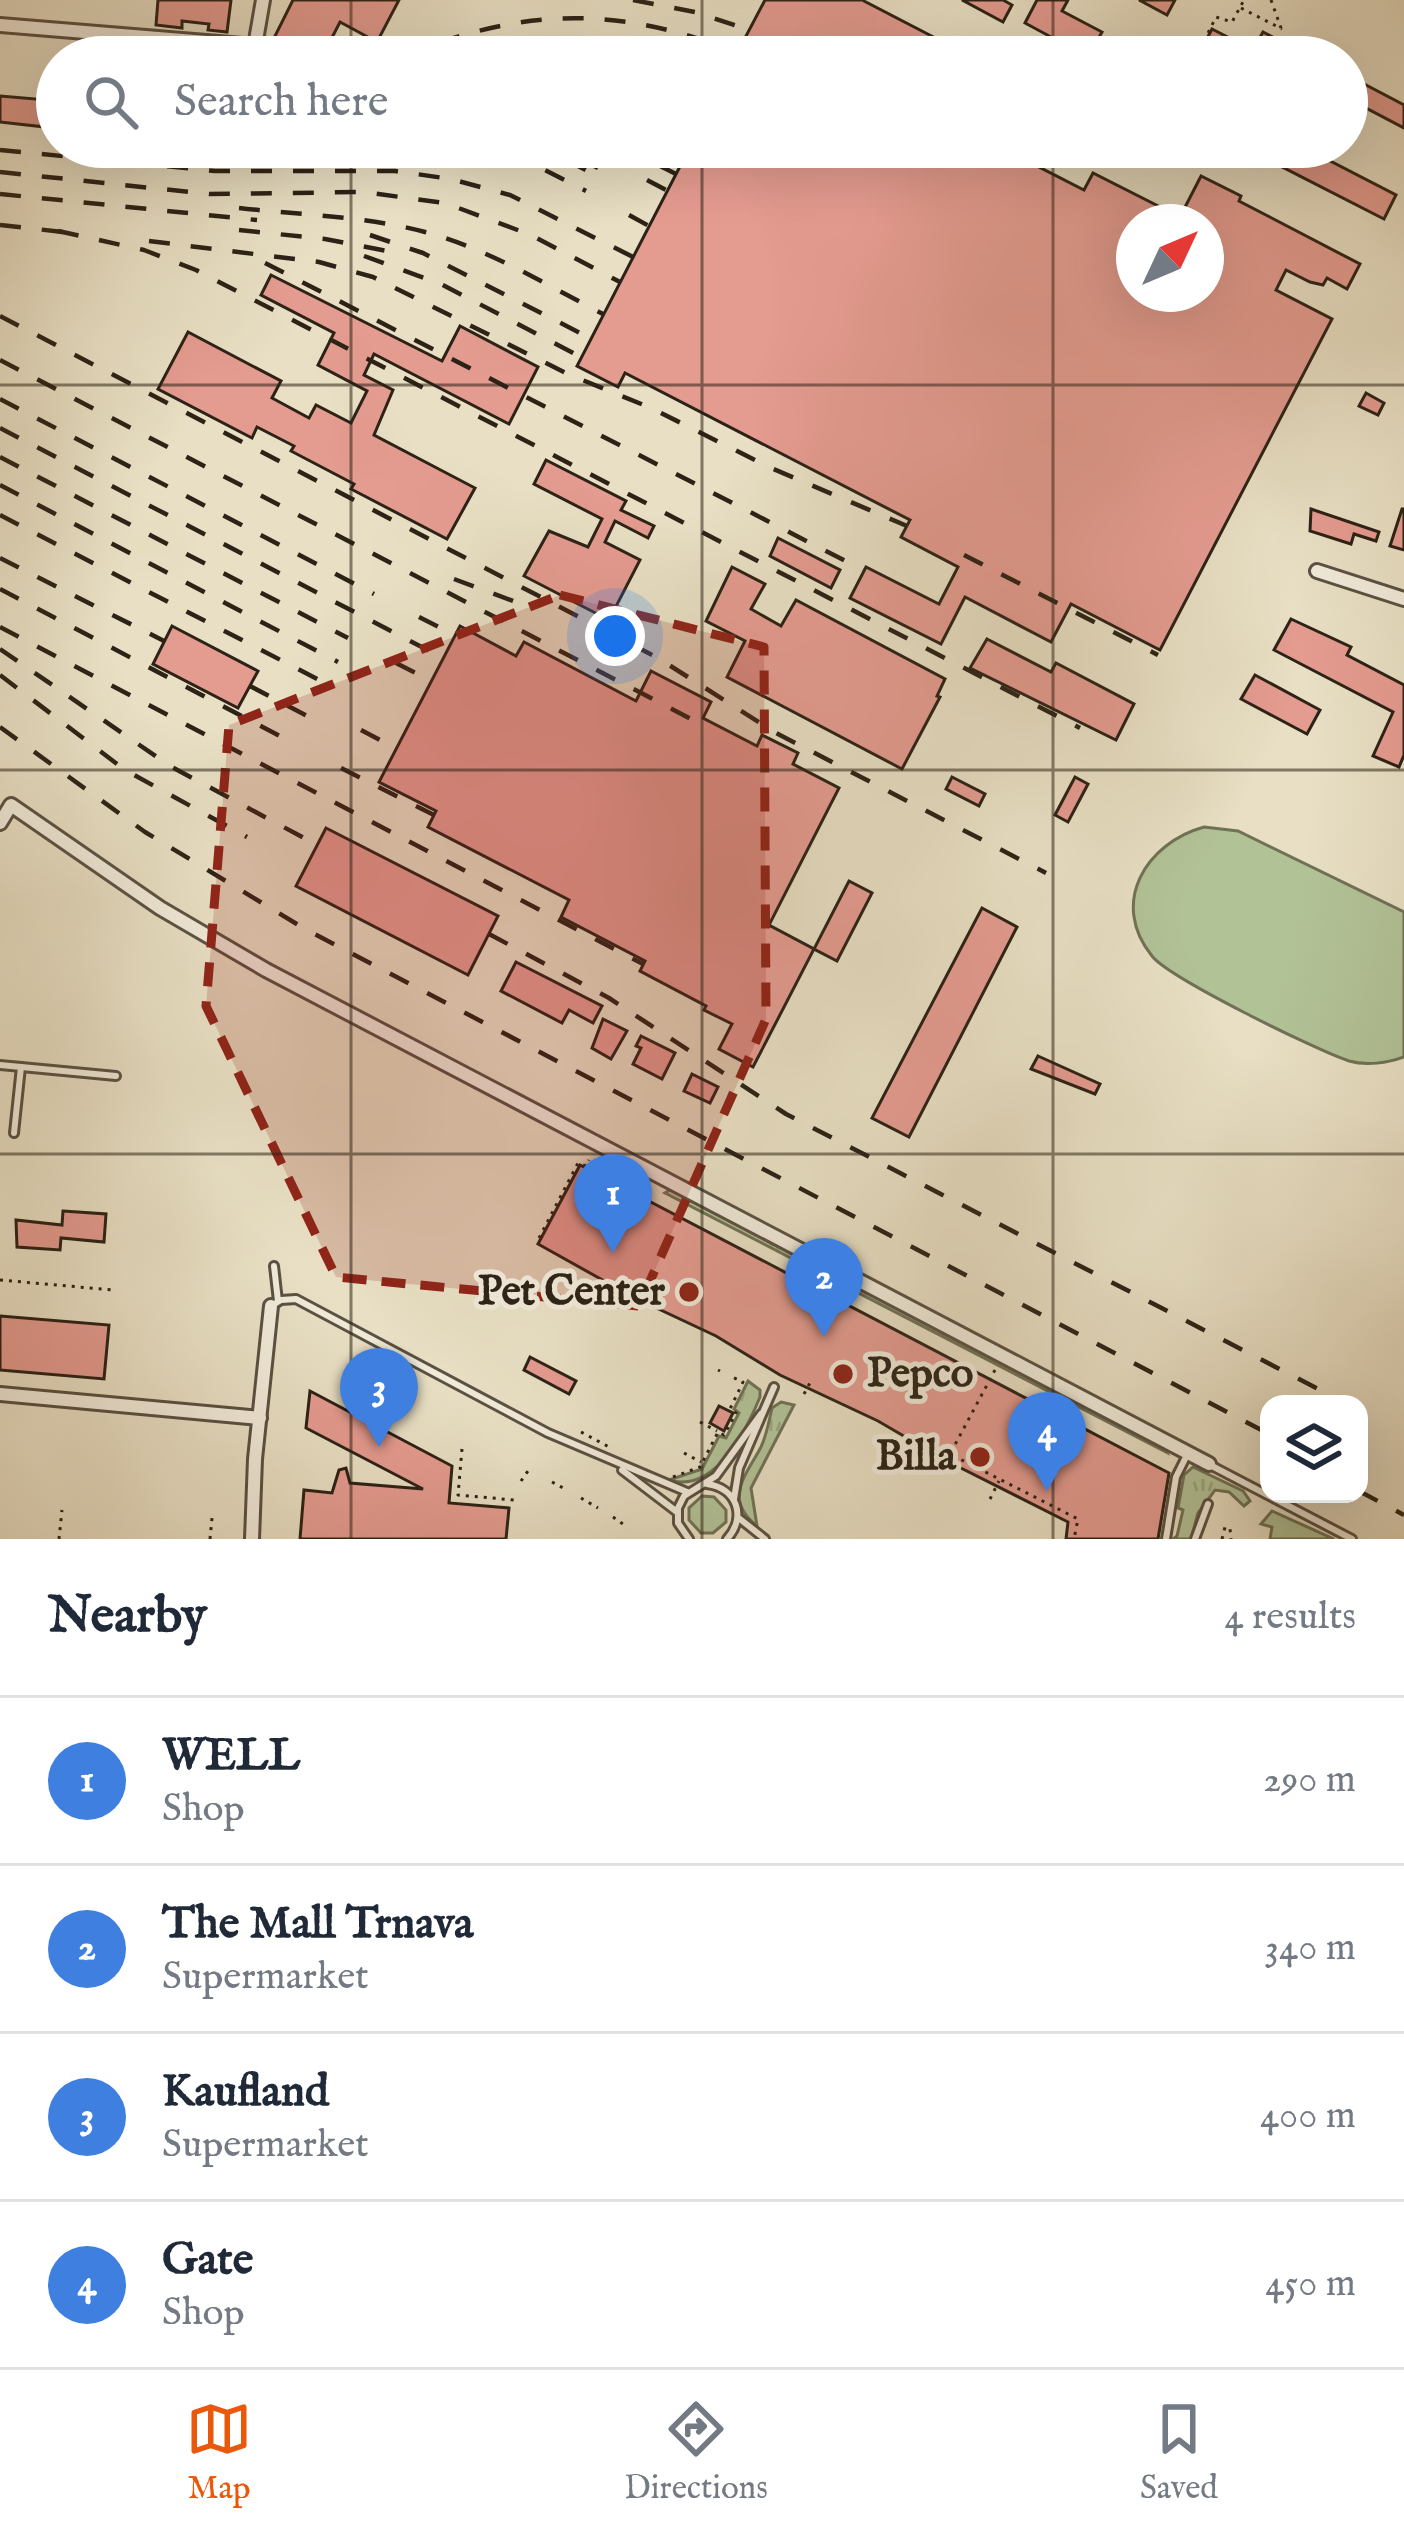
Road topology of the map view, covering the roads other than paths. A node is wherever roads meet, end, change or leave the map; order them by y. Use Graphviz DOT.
graph roads {
  1 [pos="263,0"];
  2 [pos="0,25"];
  3 [pos="134,36"];
  4 [pos="257,36"];
  5 [pos="1317,571"];
  6 [pos="1404,599"];
  7 [pos="6,800"];
  8 [pos="0,823"];
  9 [pos="0,1065"];
  10 [pos="21,1067"];
  11 [pos="116,1076"];
  12 [pos="14,1132"];
  13 [pos="274,1267"];
  14 [pos="275,1304"];
  15 [pos="774,1387"];
  16 [pos="0,1394"];
  17 [pos="761,1414"];
  18 [pos="260,1418"];
  19 [pos="1188,1454"];
  20 [pos="614,1464"];
  21 [pos="1209,1464"];
  22 [pos="707,1484"];
  23 [pos="687,1492"];
  24 [pos="734,1499"];
  25 [pos="1208,1504"];
  26 [pos="677,1513"];
  27 [pos="739,1517"];
  28 [pos="684,1537"];
  29 [pos="732,1538"];
  30 [pos="252,1539"];
  31 [pos="766,1539"];
  32 [pos="1166,1539"];
  33 [pos="1195,1539"];
  34 [pos="1352,1539"];
  1 -- 4 [label="street"];
  2 -- 3 [label="street"];
  5 -- 6 [label="street"];
  7 -- 8 [label="street"];
  7 -- 19 [label="street"];
  9 -- 10 [label="lane"];
  10 -- 11 [label="lane"];
  10 -- 12 [label="lane"];
  13 -- 14 [label="lane"];
  14 -- 18 [label="street"];
  14 -- 20 [label="lane"];
  15 -- 17 [label="lane"];
  16 -- 18 [label="street"];
  17 -- 22 [label="lane"];
  17 -- 24 [label="lane"];
  18 -- 30 [label="street"];
  19 -- 21 [label="street"];
  19 -- 32 [label="lane"];
  20 -- 23 [label="lane"];
  20 -- 26 [label="lane"];
  21 -- 34 [label="lane"];
  22 -- 23 [label="lane"];
  22 -- 24 [label="lane"];
  23 -- 26 [label="lane"];
  24 -- 27 [label="lane"];
  25 -- 33 [label="lane"];
  26 -- 28 [label="lane"];
  27 -- 29 [label="lane"];
  27 -- 31 [label="lane"];
}
